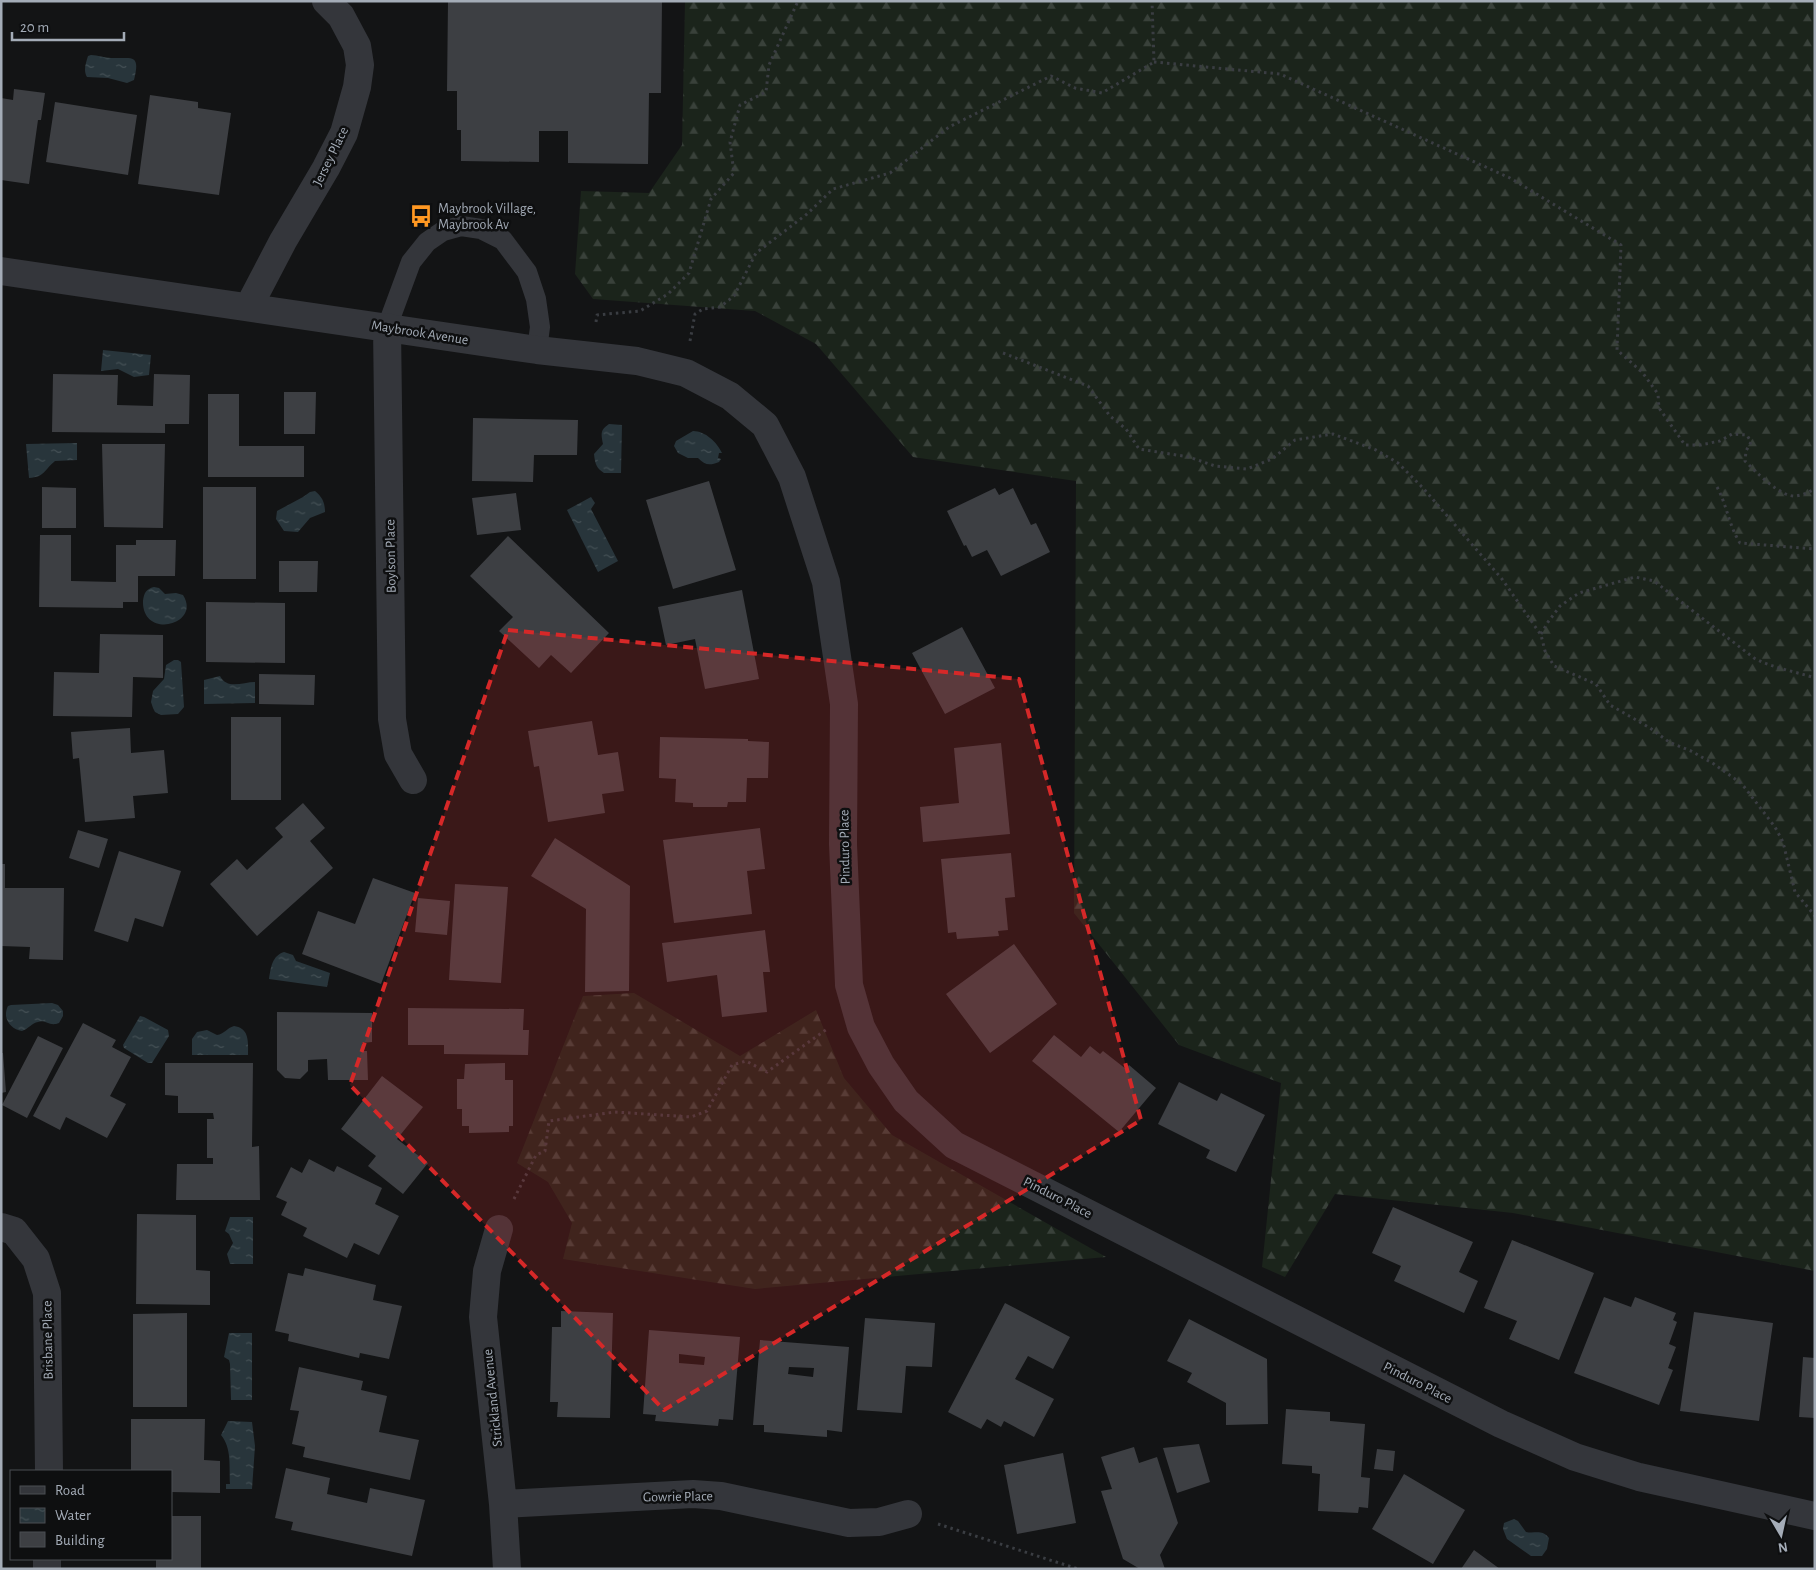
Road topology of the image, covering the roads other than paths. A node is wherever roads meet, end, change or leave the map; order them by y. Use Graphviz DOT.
graph roads {
  1 [pos="326,1"];
  2 [pos="1,271"];
  3 [pos="249,306"];
  4 [pos="387,327"];
  5 [pos="537,350"];
  6 [pos="792,477"];
  7 [pos="413,780"];
  8 [pos="1,1227"];
  9 [pos="499,1229"];
  10 [pos="49,1470"];
  11 [pos="503,1504"];
  12 [pos="908,1514"];
  13 [pos="1815,1516"];
  14 [pos="507,1569"];
  1 -- 3 [label="street, Jersey Place"];
  2 -- 3 [label="street, Maybrook Avenue"];
  3 -- 4 [label="street, Maybrook Avenue"];
  4 -- 5 [label="street, Maybrook Avenue"];
  4 -- 5 [label="lane"];
  4 -- 7 [label="street, Boylson Place"];
  5 -- 6 [label="street, Maybrook Avenue"];
  6 -- 13 [label="street, Pinduro Place"];
  8 -- 10 [label="street, Brisbane Place"];
  9 -- 11 [label="street, Strickland Avenue"];
  11 -- 12 [label="street, Gowrie Place"];
  11 -- 14 [label="street, Strickland Avenue"];
}
